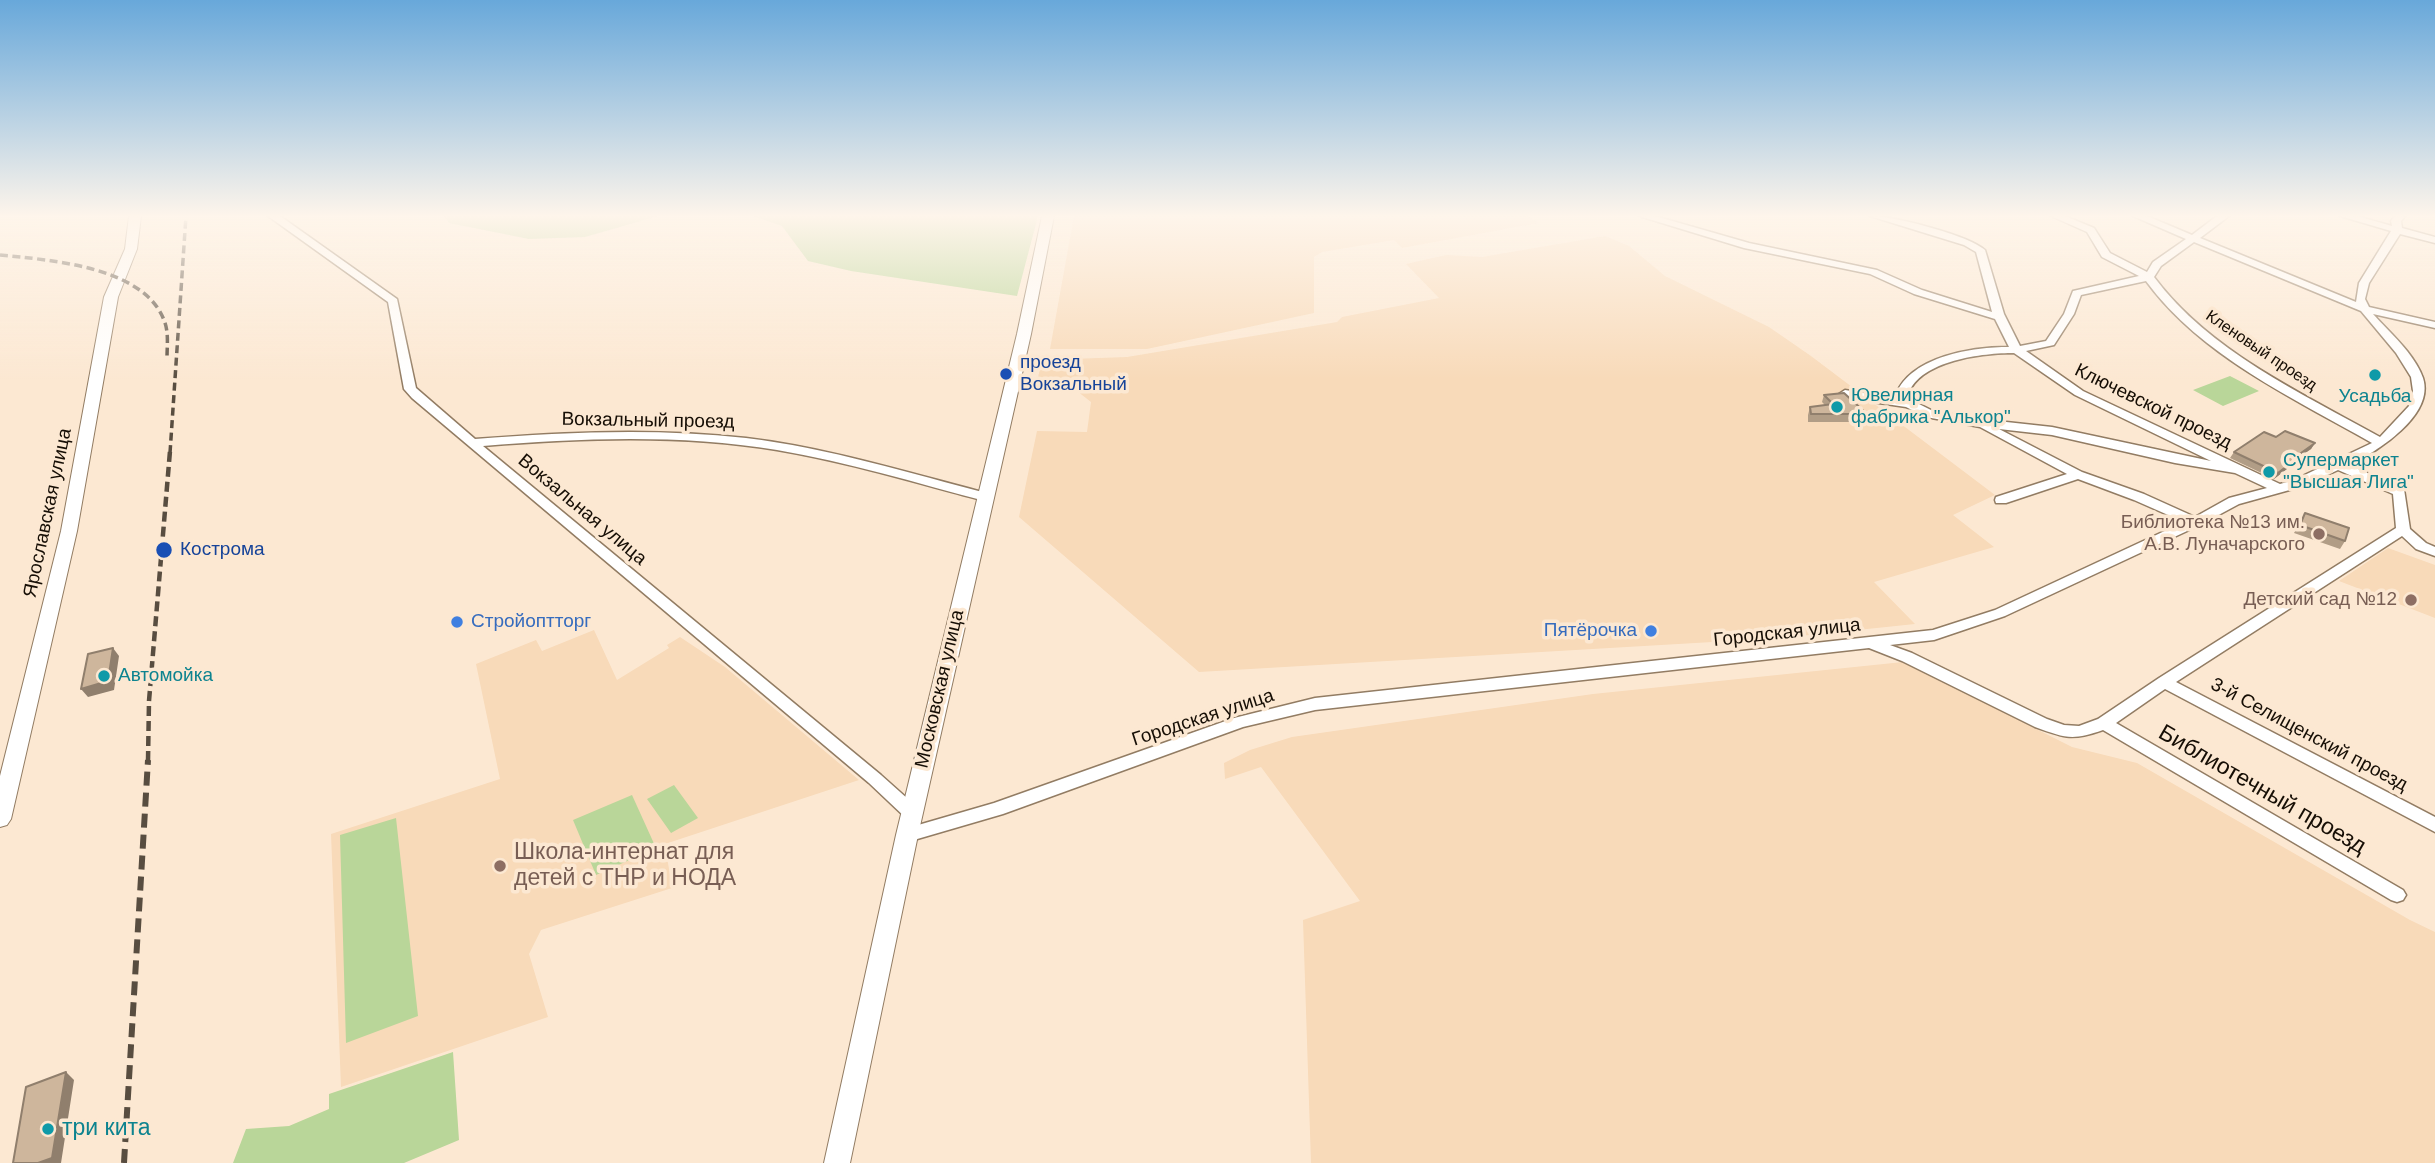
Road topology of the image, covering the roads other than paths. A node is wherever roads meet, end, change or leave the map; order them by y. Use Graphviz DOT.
graph roads {
  1 [pos="122,270"];
  2 [pos="349,270"];
  3 [pos="1036,270"];
  4 [pos="1866,270"];
  5 [pos="1985,270"];
  6 [pos="2136,270"];
  7 [pos="2153,270"];
  8 [pos="2272,270"];
  9 [pos="2371,270"];
  10 [pos="2149,277"];
  11 [pos="2365,309"];
  12 [pos="1998,317"];
  13 [pos="2435,325"];
  14 [pos="2017,350"];
  15 [pos="1845,394"];
  16 [pos="1909,404"];
  17 [pos="1979,423"];
  18 [pos="472,443"];
  19 [pos="2381,443"];
  20 [pos="2339,465"];
  21 [pos="2241,470"];
  22 [pos="2078,475"];
  23 [pos="2277,488"];
  24 [pos="985,497"];
  25 [pos="2001,500"];
  26 [pos="2195,522"];
  27 [pos="2403,530"];
  28 [pos="2435,552"];
  29 [pos="1870,643"];
  30 [pos="2164,682"];
  31 [pos="2104,723"];
  32 [pos="0,819"];
  33 [pos="909,824"];
  34 [pos="2435,825"];
  35 [pos="2397,895"];
  36 [pos="836,1163"];
  1 -- 32 [label="main road, Ярославская улица"];
  2 -- 18 [label="street, Вокзальная улица"];
  3 -- 24 [label="main road, Московская улица"];
  4 -- 12 [label="street"];
  5 -- 12 [label="street"];
  6 -- 10 [label="street"];
  7 -- 10 [label="street"];
  8 -- 11 [label="street"];
  9 -- 11 [label="street"];
  10 -- 14 [label="street"];
  10 -- 19 [label="street, Кленовый проезд"];
  11 -- 13 [label="street"];
  11 -- 19 [label="street, Городская улица"];
  12 -- 14 [label="street"];
  14 -- 16 [label="street"];
  14 -- 21 [label="street, Ключевской проезд"];
  15 -- 16 [label="street"];
  16 -- 17 [label="street"];
  17 -- 21 [label="street"];
  17 -- 22 [label="street"];
  18 -- 24 [label="street, Вокзальный проезд"];
  18 -- 33 [label="street, Вокзальная улица"];
  19 -- 20 [label="street, Городская улица"];
  20 -- 23 [label="street, Городская улица"];
  20 -- 27 [label="street"];
  21 -- 23 [label="street, Ключевской проезд"];
  22 -- 25 [label="street"];
  22 -- 26 [label="street"];
  23 -- 26 [label="street, Городская улица"];
  24 -- 33 [label="main road, Московская улица"];
  26 -- 29 [label="street, Городская улица"];
  27 -- 28 [label="street"];
  27 -- 30 [label="street"];
  29 -- 31 [label="street"];
  29 -- 33 [label="street, Городская улица"];
  30 -- 31 [label="street"];
  30 -- 34 [label="street, 3-й Селищенский проезд"];
  31 -- 35 [label="street, Библиотечный проезд"];
  33 -- 36 [label="main road, Московская улица"];
}
